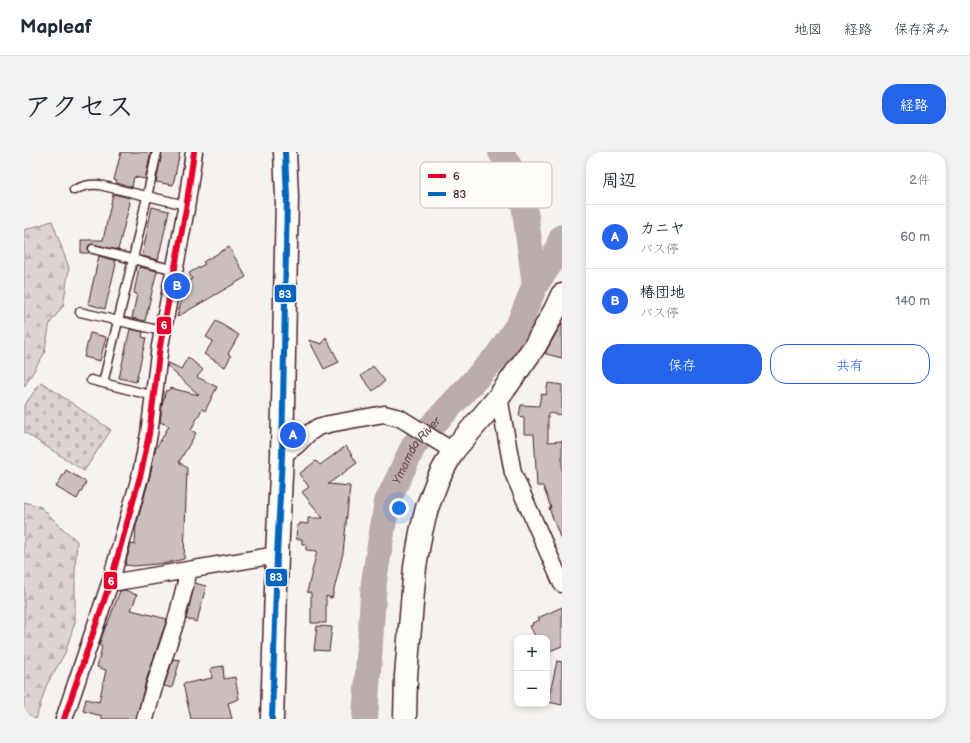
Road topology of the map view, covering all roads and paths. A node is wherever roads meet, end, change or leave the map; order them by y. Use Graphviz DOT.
graph roads {
  1 [pos="157,152"];
  2 [pos="194,152"];
  3 [pos="285,152"];
  4 [pos="74,190"];
  5 [pos="147,196"];
  6 [pos="186,205"];
  7 [pos="93,249"];
  8 [pos="133,259"];
  9 [pos="175,270"];
  10 [pos="562,295"];
  11 [pos="80,312"];
  12 [pos="118,322"];
  13 [pos="162,331"];
  14 [pos="91,380"];
  15 [pos="103,383"];
  16 [pos="154,396"];
  17 [pos="499,397"];
  18 [pos="453,451"];
  19 [pos="282,456"];
  20 [pos="277,555"];
  21 [pos="189,570"];
  22 [pos="111,580"];
  23 [pos="562,584"];
  24 [pos="64,719"];
  25 [pos="145,719"];
  26 [pos="272,719"];
  27 [pos="405,719"];
  1 -- 5 [label="lane"];
  2 -- 6 [label="street"];
  3 -- 19 [label="street"];
  4 -- 5 [label="lane"];
  5 -- 6 [label="lane"];
  5 -- 8 [label="lane"];
  6 -- 9 [label="street"];
  7 -- 8 [label="lane"];
  8 -- 9 [label="lane"];
  8 -- 12 [label="lane"];
  9 -- 13 [label="street"];
  10 -- 17 [label="street"];
  11 -- 12 [label="lane"];
  12 -- 13 [label="lane"];
  12 -- 15 [label="lane"];
  13 -- 16 [label="street"];
  14 -- 15 [label="lane"];
  15 -- 16 [label="lane"];
  16 -- 22 [label="street"];
  17 -- 18 [label="street"];
  17 -- 23 [label="street"];
  18 -- 19 [label="street"];
  18 -- 27 [label="street"];
  19 -- 20 [label="street"];
  20 -- 21 [label="street"];
  20 -- 26 [label="street"];
  21 -- 22 [label="street"];
  21 -- 25 [label="street"];
  22 -- 24 [label="street"];
}
